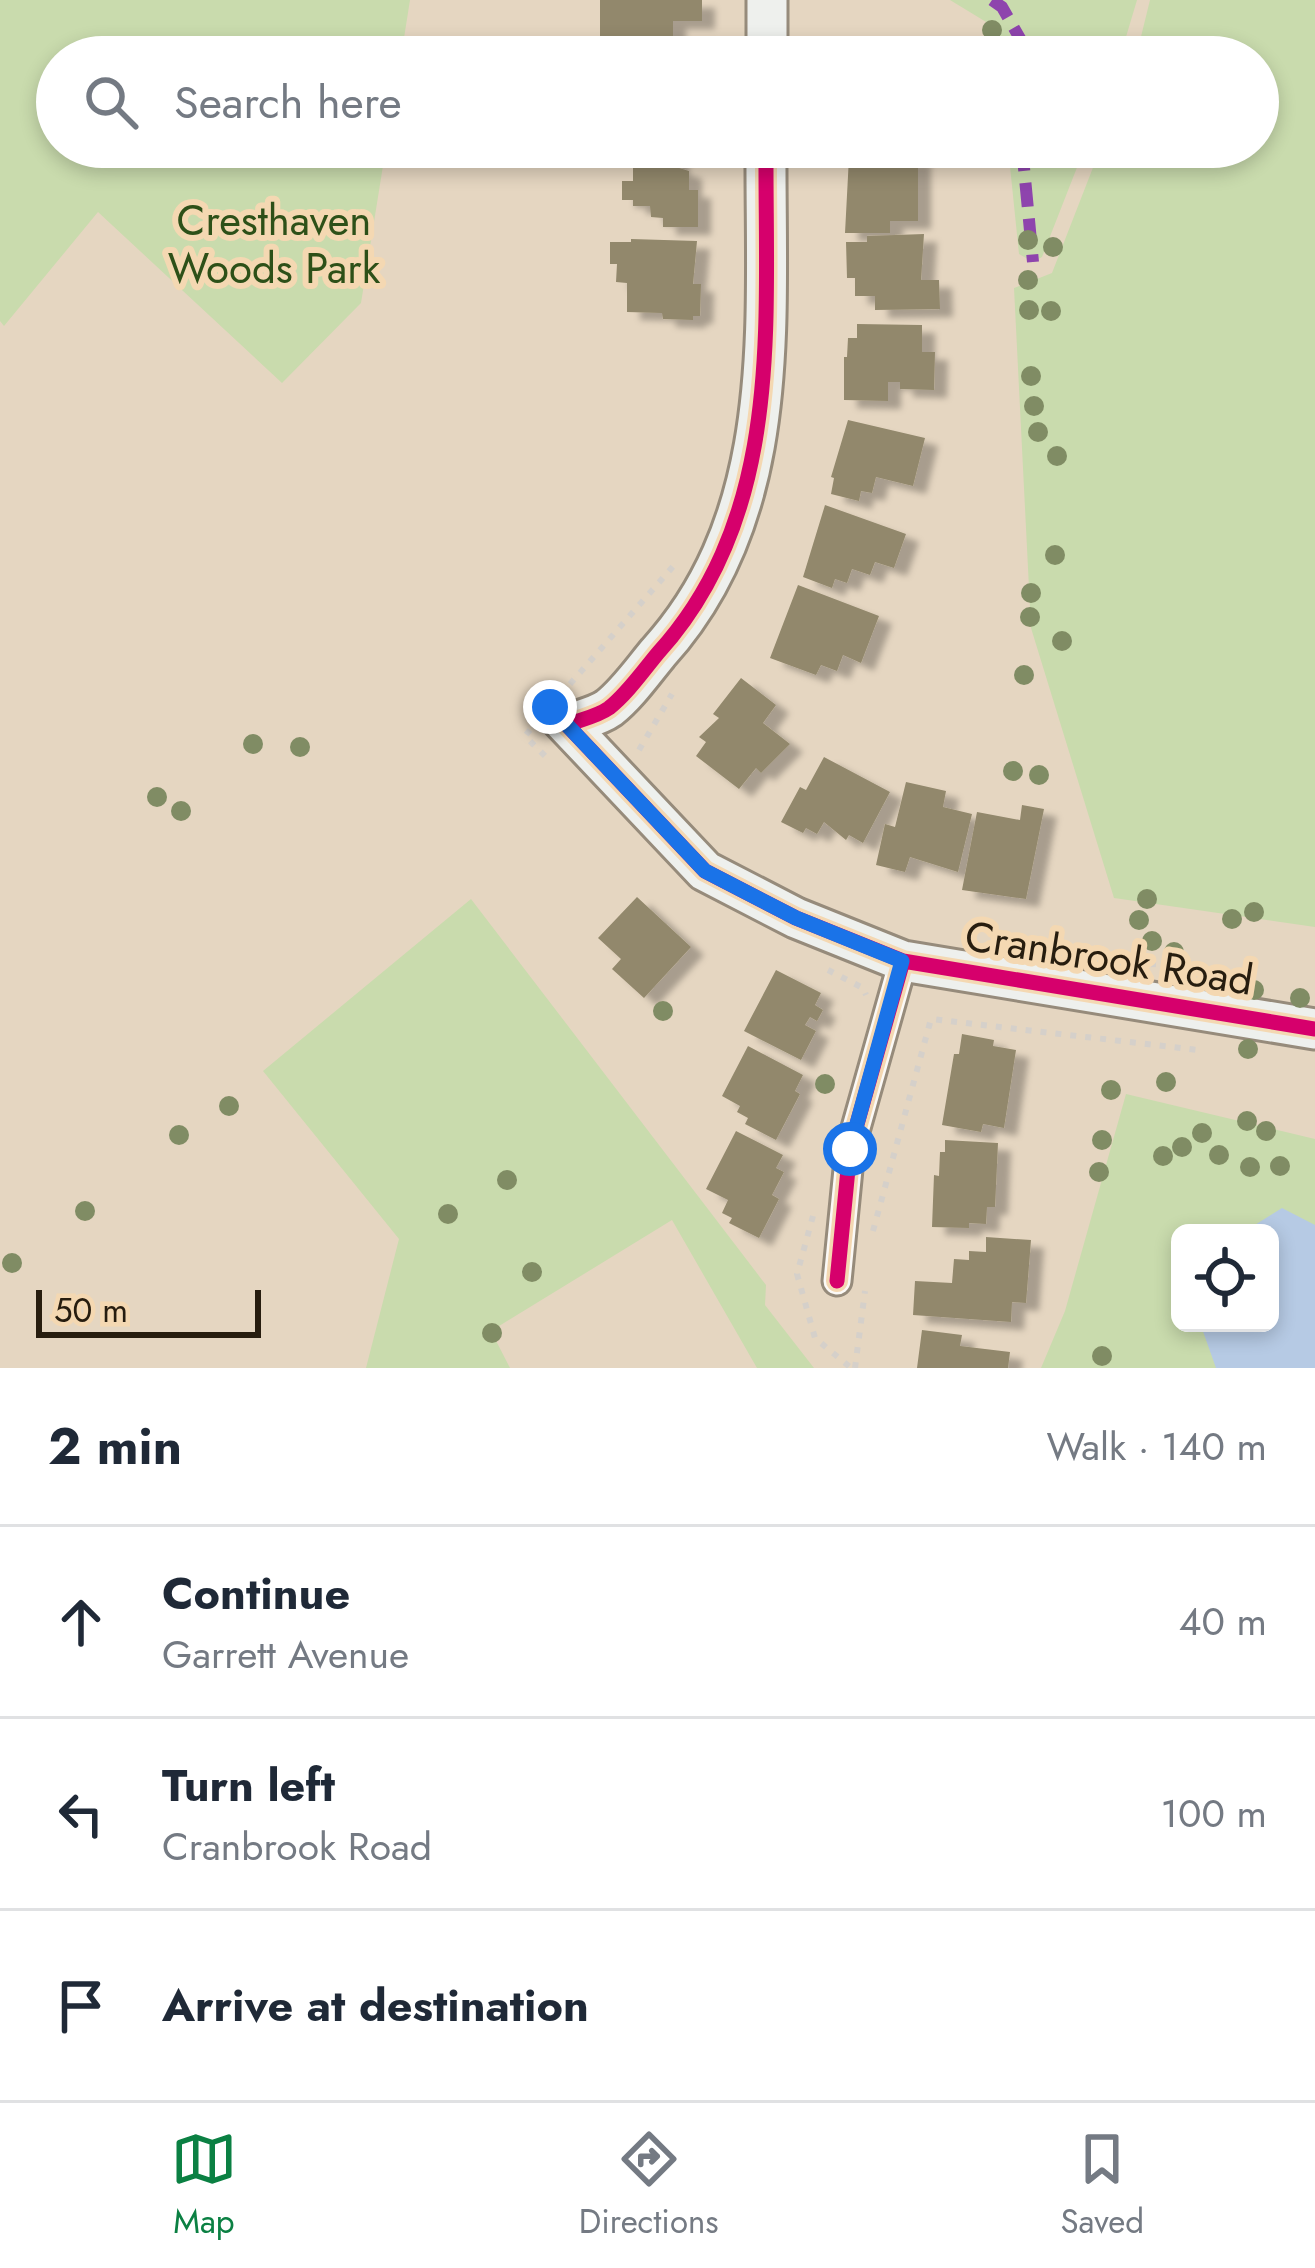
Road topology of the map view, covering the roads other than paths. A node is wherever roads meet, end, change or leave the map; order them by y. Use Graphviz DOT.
graph roads {
  1 [pos="767,0"];
  2 [pos="767,36"];
  3 [pos="766,168"];
  4 [pos="902,961"];
  5 [pos="1315,1029"];
  6 [pos="837,1281"];
  1 -- 2 [label="street"];
  3 -- 4 [label="street, Cranbrook Road"];
  4 -- 5 [label="street, Cranbrook Road"];
  4 -- 6 [label="street"];
}
